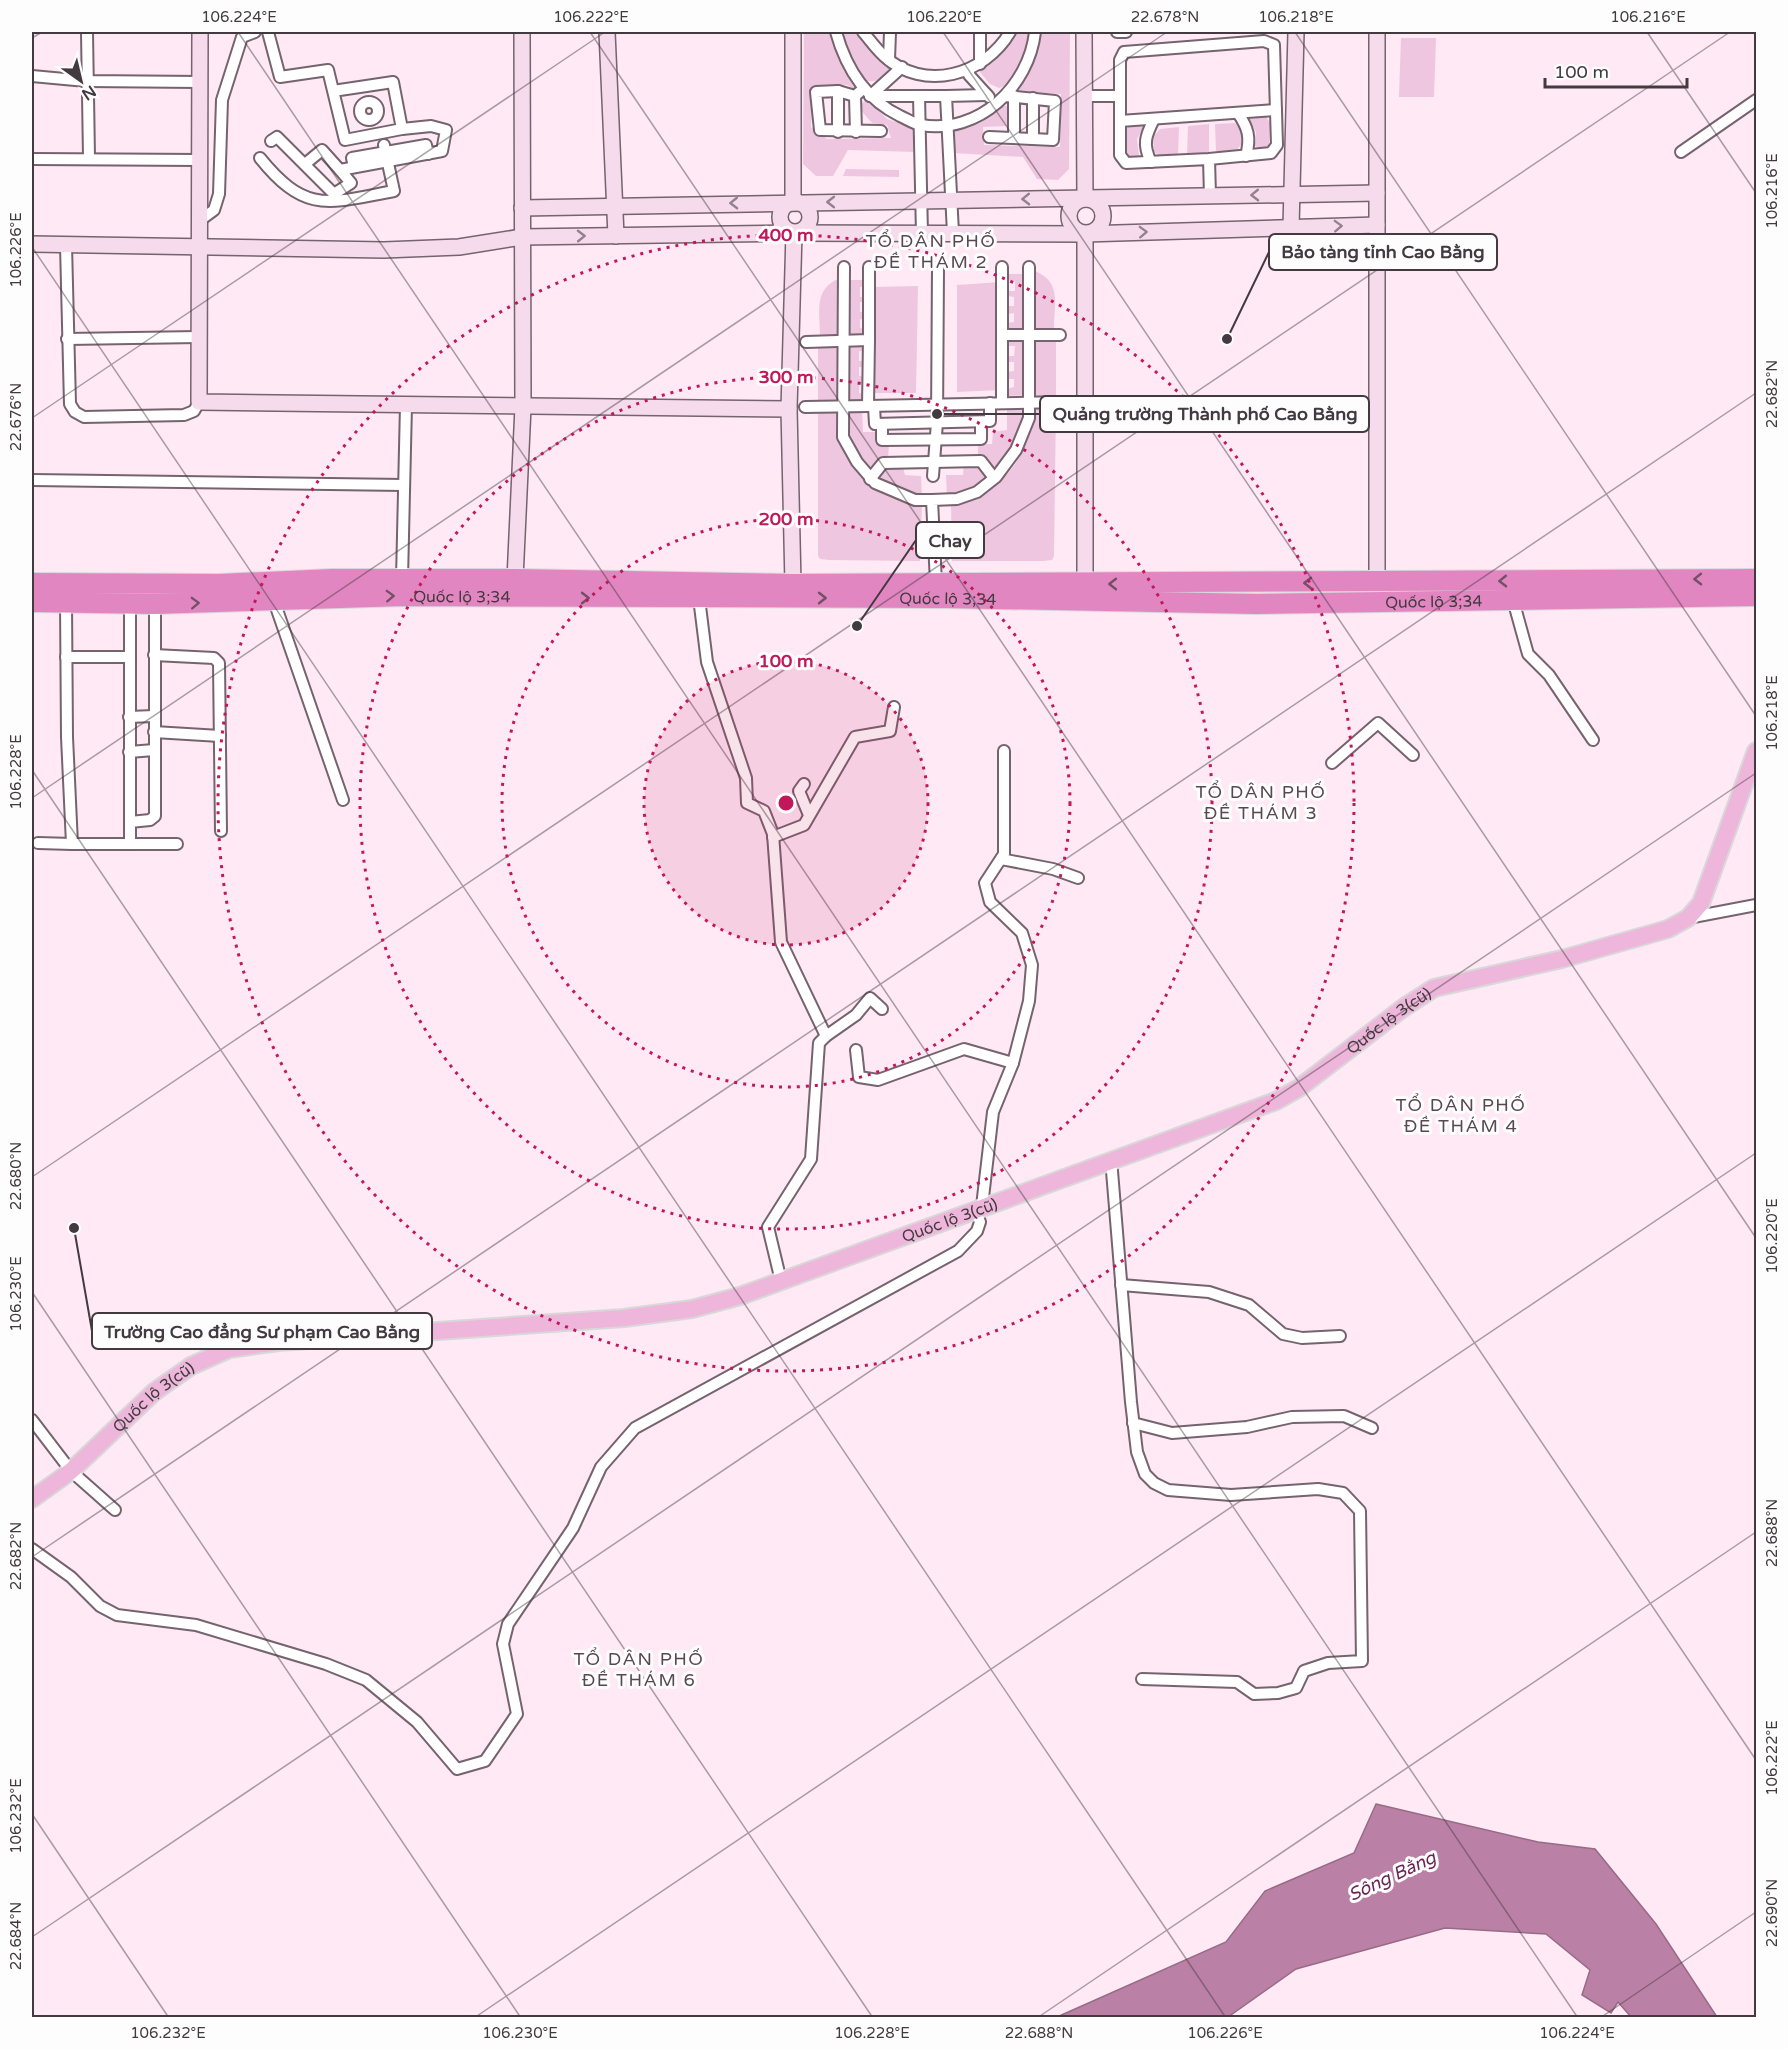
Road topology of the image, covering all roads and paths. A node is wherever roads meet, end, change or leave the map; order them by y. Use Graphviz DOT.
graph roads {
  1 [pos="87,32"];
  2 [pos="200,32"];
  3 [pos="255,32"];
  4 [pos="268,32"];
  5 [pos="522,32"];
  6 [pos="607,32"];
  7 [pos="793,32"];
  8 [pos="836,32"];
  9 [pos="863,32"];
  10 [pos="890,32"];
  11 [pos="980,32"];
  12 [pos="1010,32"];
  13 [pos="1035,32"];
  14 [pos="1084,32"];
  15 [pos="1296,32"];
  16 [pos="1377,32"];
  17 [pos="889,60"];
  18 [pos="980,64"];
  19 [pos="898,71"];
  20 [pos="969,72"];
  21 [pos="32,76"];
  22 [pos="86,81"];
  23 [pos="200,82"];
  24 [pos="333,91"];
  25 [pos="838,91"];
  26 [pos="863,93"];
  27 [pos="987,95"];
  28 [pos="919,96"];
  29 [pos="946,96"];
  30 [pos="1010,96"];
  31 [pos="1084,96"];
  32 [pos="1120,96"];
  33 [pos="1034,98"];
  34 [pos="1756,100"];
  35 [pos="995,105"];
  36 [pos="391,107"];
  37 [pos="378,110"];
  38 [pos="1276,110"];
  39 [pos="360,111"];
  40 [pos="1238,113"];
  41 [pos="347,114"];
  42 [pos="1154,119"];
  43 [pos="1120,121"];
  44 [pos="920,125"];
  45 [pos="947,125"];
  46 [pos="402,129"];
  47 [pos="881,131"];
  48 [pos="838,132"];
  49 [pos="856,132"];
  50 [pos="989,137"];
  51 [pos="1014,137"];
  52 [pos="1033,139"];
  53 [pos="271,141"];
  54 [pos="1681,152"];
  55 [pos="385,153"];
  56 [pos="1246,156"];
  57 [pos="89,158"];
  58 [pos="260,158"];
  59 [pos="32,159"];
  60 [pos="1209,159"];
  61 [pos="200,160"];
  62 [pos="1151,162"];
  63 [pos="305,164"];
  64 [pos="340,170"];
  65 [pos="1377,193"];
  66 [pos="1292,194"];
  67 [pos="1210,196"];
  68 [pos="335,198"];
  69 [pos="1085,199"];
  70 [pos="952,200"];
  71 [pos="921,201"];
  72 [pos="793,202"];
  73 [pos="615,206"];
  74 [pos="522,208"];
  75 [pos="200,220"];
  76 [pos="1377,225"];
  77 [pos="1291,227"];
  78 [pos="794,233"];
  79 [pos="953,233"];
  80 [pos="922,234"];
  81 [pos="1085,234"];
  82 [pos="616,236"];
  83 [pos="522,237"];
  84 [pos="32,244"];
  85 [pos="66,245"];
  86 [pos="199,245"];
  87 [pos="844,267"];
  88 [pos="869,267"];
  89 [pos="939,267"];
  90 [pos="1002,267"];
  91 [pos="1029,267"];
  92 [pos="1002,335"];
  93 [pos="1029,335"];
  94 [pos="1060,335"];
  95 [pos="199,337"];
  96 [pos="67,339"];
  97 [pos="844,340"];
  98 [pos="869,340"];
  99 [pos="806,342"];
  100 [pos="199,402"];
  101 [pos="1029,402"];
  102 [pos="1061,402"];
  103 [pos="1002,403"];
  104 [pos="990,404"];
  105 [pos="405,405"];
  106 [pos="843,405"];
  107 [pos="936,405"];
  108 [pos="871,406"];
  109 [pos="523,407"];
  110 [pos="805,407"];
  111 [pos="789,410"];
  112 [pos="937,422"];
  113 [pos="981,422"];
  114 [pos="882,424"];
  115 [pos="935,440"];
  116 [pos="934,461"];
  117 [pos="933,476"];
  118 [pos="994,478"];
  119 [pos="870,479"];
  120 [pos="32,480"];
  121 [pos="404,485"];
  122 [pos="932,500"];
  123 [pos="402,579"];
  124 [pos="515,579"];
  125 [pos="1756,579"];
  126 [pos="32,583"];
  127 [pos="936,583"];
  128 [pos="1260,583"];
  129 [pos="1377,583"];
  130 [pos="273,591"];
  131 [pos="793,591"];
  132 [pos="1085,592"];
  133 [pos="1756,596"];
  134 [pos="496,598"];
  135 [pos="699,598"];
  136 [pos="1513,600"];
  137 [pos="32,602"];
  138 [pos="66,602"];
  139 [pos="130,604"];
  140 [pos="155,604"];
  141 [pos="1261,604"];
  142 [pos="154,655"];
  143 [pos="66,657"];
  144 [pos="130,657"];
  145 [pos="894,707"];
  146 [pos="154,716"];
  147 [pos="129,717"];
  148 [pos="154,732"];
  149 [pos="220,736"];
  150 [pos="1593,740"];
  151 [pos="154,750"];
  152 [pos="1004,751"];
  153 [pos="1756,751"];
  154 [pos="129,752"];
  155 [pos="1413,755"];
  156 [pos="1332,763"];
  157 [pos="804,784"];
  158 [pos="343,800"];
  159 [pos="809,815"];
  160 [pos="130,822"];
  161 [pos="221,831"];
  162 [pos="773,837"];
  163 [pos="38,843"];
  164 [pos="72,844"];
  165 [pos="130,844"];
  166 [pos="177,844"];
  167 [pos="1001,859"];
  168 [pos="1078,878"];
  169 [pos="1756,905"];
  170 [pos="1688,918"];
  171 [pos="882,1009"];
  172 [pos="826,1036"];
  173 [pos="856,1050"];
  174 [pos="1013,1063"];
  175 [pos="1111,1159"];
  176 [pos="978,1207"];
  177 [pos="781,1281"];
  178 [pos="1121,1286"];
  179 [pos="1340,1336"];
  180 [pos="32,1420"];
  181 [pos="1133,1424"];
  182 [pos="1372,1428"];
  183 [pos="71,1471"];
  184 [pos="32,1499"];
  185 [pos="115,1510"];
  186 [pos="32,1549"];
  187 [pos="1142,1679"];
  1 -- 22 [label="street"];
  2 -- 23 [label="street"];
  3 -- 75 [label="street"];
  4 -- 24 [label="street"];
  5 -- 74 [label="street"];
  6 -- 73 [label="street"];
  7 -- 72 [label="street"];
  8 -- 26 [label="street"];
  9 -- 17 [label="street"];
  10 -- 17 [label="street"];
  11 -- 18 [label="street"];
  12 -- 18 [label="street"];
  13 -- 30 [label="street"];
  14 -- 31 [label="street"];
  15 -- 66 [label="street"];
  16 -- 65 [label="street"];
  17 -- 19 [label="street"];
  18 -- 20 [label="street"];
  19 -- 20 [label="street"];
  19 -- 26 [label="street"];
  20 -- 27 [label="street"];
  21 -- 22 [label="street"];
  22 -- 23 [label="street"];
  22 -- 57 [label="street"];
  23 -- 61 [label="street"];
  24 -- 46 [label="street"];
  24 -- 46 [label="street"];
  25 -- 26 [label="street"];
  25 -- 48 [label="street"];
  25 -- 48 [label="street"];
  26 -- 28 [label="street"];
  26 -- 44 [label="street"];
  26 -- 49 [label="street"];
  27 -- 29 [label="street"];
  27 -- 35 [label="street"];
  28 -- 29 [label="street"];
  28 -- 44 [label="street"];
  29 -- 45 [label="street"];
  30 -- 33 [label="street"];
  30 -- 35 [label="street"];
  30 -- 51 [label="street"];
  31 -- 32 [label="street"];
  31 -- 69 [label="street"];
  32 -- 38 [label="street"];
  32 -- 43 [label="street"];
  33 -- 52 [label="street"];
  33 -- 52 [label="street"];
  34 -- 54 [label="street"];
  35 -- 45 [label="street"];
  36 -- 37 [label="street"];
  37 -- 39 [label="street"];
  37 -- 39 [label="street"];
  38 -- 40 [label="street"];
  38 -- 56 [label="street"];
  39 -- 41 [label="street"];
  40 -- 42 [label="street"];
  40 -- 56 [label="street"];
  42 -- 43 [label="street"];
  42 -- 62 [label="street"];
  43 -- 62 [label="street"];
  44 -- 45 [label="street"];
  44 -- 71 [label="street"];
  45 -- 70 [label="street"];
  46 -- 55 [label="street"];
  47 -- 49 [label="street"];
  48 -- 49 [label="street"];
  50 -- 51 [label="street"];
  51 -- 52 [label="street"];
  53 -- 63 [label="street"];
  55 -- 64 [label="street"];
  55 -- 68 [label="street"];
  56 -- 60 [label="street"];
  57 -- 59 [label="street"];
  57 -- 61 [label="street"];
  58 -- 68 [label="street"];
  60 -- 62 [label="street"];
  60 -- 67 [label="street"];
  61 -- 75 [label="street"];
  63 -- 64 [label="street"];
  63 -- 68 [label="street"];
  64 -- 68 [label="street"];
  65 -- 66 [label="street"];
  65 -- 76 [label="street"];
  66 -- 67 [label="street, one-way"];
  66 -- 77 [label="street"];
  67 -- 69 [label="street"];
  69 -- 70 [label="street, one-way"];
  69 -- 81 [label="street"];
  69 -- 81 [label="street"];
  70 -- 71 [label="street"];
  70 -- 79 [label="street"];
  71 -- 72 [label="street, one-way"];
  71 -- 80 [label="street"];
  72 -- 73 [label="street, one-way"];
  72 -- 78 [label="street"];
  72 -- 78 [label="street"];
  73 -- 74 [label="street"];
  73 -- 82 [label="street"];
  74 -- 83 [label="street"];
  75 -- 86 [label="street"];
  77 -- 76 [label="street, one-way"];
  76 -- 129 [label="street"];
  81 -- 77 [label="street, one-way"];
  78 -- 80 [label="street"];
  78 -- 82 [label="street"];
  78 -- 111 [label="street"];
  79 -- 80 [label="street"];
  79 -- 81 [label="street"];
  81 -- 132 [label="street"];
  83 -- 82 [label="street, one-way"];
  83 -- 86 [label="street"];
  83 -- 109 [label="street"];
  84 -- 85 [label="street"];
  85 -- 86 [label="street"];
  85 -- 96 [label="street"];
  86 -- 95 [label="street"];
  87 -- 97 [label="street"];
  88 -- 98 [label="street"];
  89 -- 107 [label="street"];
  90 -- 92 [label="street"];
  91 -- 93 [label="street"];
  92 -- 93 [label="street"];
  92 -- 103 [label="street"];
  93 -- 94 [label="street"];
  93 -- 101 [label="street"];
  95 -- 96 [label="street"];
  95 -- 100 [label="street"];
  96 -- 100 [label="street"];
  97 -- 98 [label="street"];
  97 -- 99 [label="street"];
  97 -- 106 [label="street"];
  98 -- 108 [label="street"];
  100 -- 105 [label="street"];
  101 -- 102 [label="street"];
  101 -- 103 [label="street"];
  101 -- 118 [label="street"];
  103 -- 104 [label="street"];
  104 -- 107 [label="street"];
  104 -- 113 [label="street"];
  105 -- 109 [label="street"];
  105 -- 121 [label="street"];
  106 -- 108 [label="street"];
  106 -- 110 [label="street"];
  106 -- 119 [label="street"];
  107 -- 108 [label="street"];
  107 -- 112 [label="street"];
  108 -- 114 [label="street"];
  109 -- 111 [label="street"];
  109 -- 124 [label="street"];
  111 -- 131 [label="street"];
  112 -- 113 [label="street"];
  112 -- 114 [label="street"];
  112 -- 115 [label="street"];
  113 -- 115 [label="street"];
  114 -- 115 [label="street"];
  115 -- 116 [label="street"];
  116 -- 117 [label="street"];
  116 -- 118 [label="street"];
  116 -- 119 [label="street"];
  118 -- 122 [label="street"];
  119 -- 122 [label="street"];
  120 -- 121 [label="street"];
  121 -- 123 [label="street"];
  122 -- 127 [label="street"];
  123 -- 124 [label="highway, Quốc lộ 3;34"];
  123 -- 130 [label="highway, Quốc lộ 3;34"];
  124 -- 131 [label="highway, Quốc lộ 3;34"];
  124 -- 134 [label="highway"];
  125 -- 129 [label="highway, Quốc lộ 3;34, one-way"];
  126 -- 130 [label="highway, Quốc lộ 3;34"];
  127 -- 131 [label="highway, Quốc lộ 3;34"];
  127 -- 132 [label="highway, Quốc lộ 3;34"];
  129 -- 128 [label="highway, Quốc lộ 3;34, one-way"];
  128 -- 132 [label="highway, Quốc lộ 3;34, one-way"];
  128 -- 141 [label="highway"];
  130 -- 134 [label="highway, Quốc lộ 3;34, one-way"];
  140 -- 130 [label="highway, Quốc lộ 3;34, one-way"];
  130 -- 158 [label="street"];
  131 -- 132 [label="highway, Quốc lộ 3;34, one-way"];
  131 -- 135 [label="highway, Quốc lộ 3;34"];
  132 -- 141 [label="highway, Quốc lộ 3;34"];
  133 -- 136 [label="highway, Quốc lộ 3;34"];
  134 -- 135 [label="highway, Quốc lộ 3;34, one-way"];
  135 -- 162 [label="street"];
  136 -- 141 [label="highway, Quốc lộ 3;34"];
  136 -- 150 [label="street"];
  137 -- 138 [label="highway, Quốc lộ 3;34"];
  138 -- 139 [label="highway, Quốc lộ 3;34"];
  138 -- 143 [label="street"];
  139 -- 140 [label="highway, Quốc lộ 3;34"];
  139 -- 144 [label="street"];
  140 -- 142 [label="street"];
  142 -- 146 [label="street"];
  142 -- 149 [label="street"];
  143 -- 144 [label="street"];
  143 -- 164 [label="street"];
  144 -- 147 [label="street"];
  145 -- 159 [label="street"];
  146 -- 147 [label="street"];
  146 -- 148 [label="street"];
  147 -- 154 [label="street"];
  148 -- 149 [label="street"];
  148 -- 151 [label="street"];
  149 -- 161 [label="street"];
  151 -- 154 [label="street"];
  151 -- 160 [label="street"];
  152 -- 167 [label="street"];
  153 -- 170 [label="main road"];
  154 -- 160 [label="street"];
  155 -- 156 [label="street"];
  157 -- 159 [label="street"];
  159 -- 162 [label="street"];
  160 -- 165 [label="street"];
  162 -- 172 [label="street"];
  163 -- 164 [label="street"];
  164 -- 165 [label="street"];
  165 -- 166 [label="street"];
  167 -- 168 [label="street"];
  167 -- 174 [label="street"];
  169 -- 170 [label="street"];
  170 -- 175 [label="main road, Quốc lộ 3(cũ)"];
  171 -- 172 [label="street"];
  172 -- 177 [label="street"];
  173 -- 174 [label="street"];
  174 -- 176 [label="street"];
  175 -- 176 [label="main road, Quốc lộ 3(cũ)"];
  175 -- 178 [label="street"];
  176 -- 177 [label="main road, Quốc lộ 3(cũ)"];
  176 -- 186 [label="street"];
  177 -- 183 [label="main road, Quốc lộ 3(cũ)"];
  178 -- 179 [label="street"];
  178 -- 181 [label="street"];
  180 -- 183 [label="street"];
  181 -- 182 [label="street"];
  181 -- 187 [label="street"];
  183 -- 184 [label="main road, Quốc lộ 3(cũ)"];
  183 -- 185 [label="street"];
}
